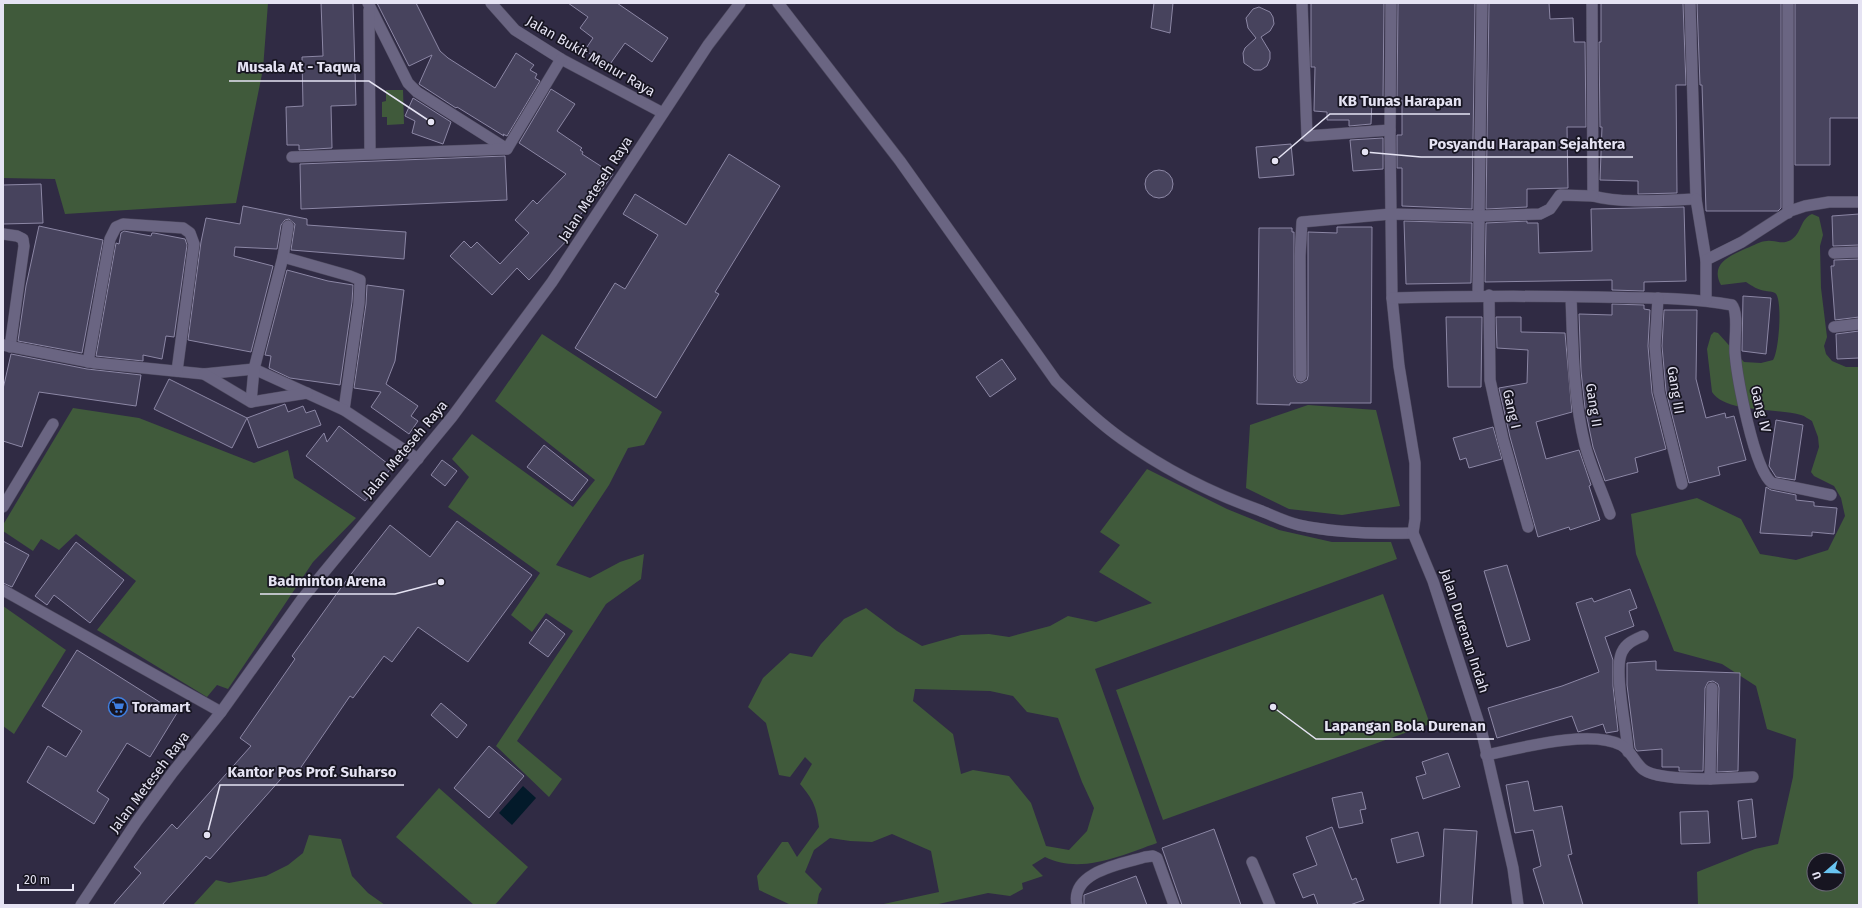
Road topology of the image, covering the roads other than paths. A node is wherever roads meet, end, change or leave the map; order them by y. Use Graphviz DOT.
graph roads {
  1 [pos="368,3"];
  2 [pos="491,3"];
  3 [pos="740,3"];
  4 [pos="778,3"];
  5 [pos="1302,3"];
  6 [pos="1391,3"];
  7 [pos="1482,3"];
  8 [pos="1592,3"];
  9 [pos="1690,3"];
  10 [pos="1788,3"];
  11 [pos="560,59"];
  12 [pos="663,113"];
  13 [pos="1390,130"];
  14 [pos="507,149"];
  15 [pos="370,153"];
  16 [pos="292,157"];
  17 [pos="1593,196"];
  18 [pos="1696,199"];
  19 [pos="1859,202"];
  20 [pos="1788,213"];
  21 [pos="1391,214"];
  22 [pos="1479,216"];
  23 [pos="288,226"];
  24 [pos="3,234"];
  25 [pos="1859,252"];
  26 [pos="1834,253"];
  27 [pos="283,257"];
  28 [pos="1706,260"];
  29 [pos="1484,295"];
  30 [pos="1572,297"];
  31 [pos="1392,298"];
  32 [pos="1658,298"];
  33 [pos="1706,300"];
  34 [pos="1859,324"];
  35 [pos="1834,327"];
  36 [pos="6,346"];
  37 [pos="88,362"];
  38 [pos="254,369"];
  39 [pos="177,371"];
  40 [pos="204,374"];
  41 [pos="1301,376"];
  42 [pos="307,393"];
  43 [pos="251,402"];
  44 [pos="344,410"];
  45 [pos="53,424"];
  46 [pos="418,459"];
  47 [pos="1682,484"];
  48 [pos="1831,495"];
  49 [pos="3,507"];
  50 [pos="1610,514"];
  51 [pos="1528,527"];
  52 [pos="1414,533"];
  53 [pos="3,590"];
  54 [pos="1643,636"];
  55 [pos="1712,688"];
  56 [pos="221,712"];
  57 [pos="1628,752"];
  58 [pos="1486,755"];
  59 [pos="1753,777"];
  60 [pos="1710,779"];
  61 [pos="1252,862"];
  62 [pos="81,905"];
  63 [pos="1077,905"];
  64 [pos="1174,905"];
  65 [pos="1270,905"];
  66 [pos="1518,905"];
  1 -- 14 [label="street"];
  1 -- 15 [label="street"];
  2 -- 11 [label="street, Jalan Bukit Menur Raya"];
  3 -- 12 [label="street, Jalan Meteseh Raya"];
  4 -- 52 [label="street"];
  5 -- 13 [label="street"];
  6 -- 13 [label="street"];
  7 -- 22 [label="street, Gang I"];
  8 -- 17 [label="street"];
  9 -- 18 [label="street"];
  10 -- 20 [label="street"];
  11 -- 12 [label="street, Jalan Bukit Menur Raya"];
  11 -- 14 [label="street"];
  12 -- 46 [label="street, Jalan Meteseh Raya"];
  13 -- 21 [label="street"];
  14 -- 15 [label="street"];
  15 -- 16 [label="street"];
  17 -- 18 [label="street"];
  17 -- 22 [label="street"];
  18 -- 28 [label="street"];
  19 -- 20 [label="street"];
  20 -- 28 [label="street"];
  21 -- 22 [label="street"];
  21 -- 31 [label="street"];
  21 -- 41 [label="street"];
  22 -- 29 [label="street, Gang I"];
  23 -- 27 [label="street"];
  24 -- 36 [label="street"];
  25 -- 26 [label="street"];
  27 -- 38 [label="street"];
  27 -- 44 [label="street"];
  28 -- 33 [label="street"];
  29 -- 30 [label="street"];
  29 -- 31 [label="street"];
  29 -- 51 [label="street, Gang I"];
  30 -- 32 [label="street"];
  30 -- 50 [label="street, Gang II"];
  31 -- 52 [label="street"];
  32 -- 33 [label="street"];
  32 -- 47 [label="street, Gang III"];
  33 -- 48 [label="street, Gang IV"];
  34 -- 35 [label="street"];
  36 -- 37 [label="street"];
  37 -- 39 [label="street"];
  37 -- 39 [label="street"];
  38 -- 40 [label="street"];
  38 -- 42 [label="street"];
  38 -- 43 [label="street"];
  39 -- 40 [label="street"];
  40 -- 43 [label="street"];
  42 -- 43 [label="street"];
  42 -- 44 [label="street"];
  44 -- 46 [label="street"];
  45 -- 49 [label="street"];
  46 -- 56 [label="street, Jalan Meteseh Raya"];
  52 -- 58 [label="street, Jalan Durenan Indah"];
  53 -- 56 [label="street"];
  54 -- 57 [label="street"];
  55 -- 60 [label="street"];
  56 -- 62 [label="street, Jalan Meteseh Raya"];
  57 -- 58 [label="street"];
  57 -- 60 [label="street"];
  58 -- 66 [label="street, Jalan Durenan Indah"];
  59 -- 60 [label="street"];
  61 -- 65 [label="street"];
  63 -- 64 [label="street"];
}
